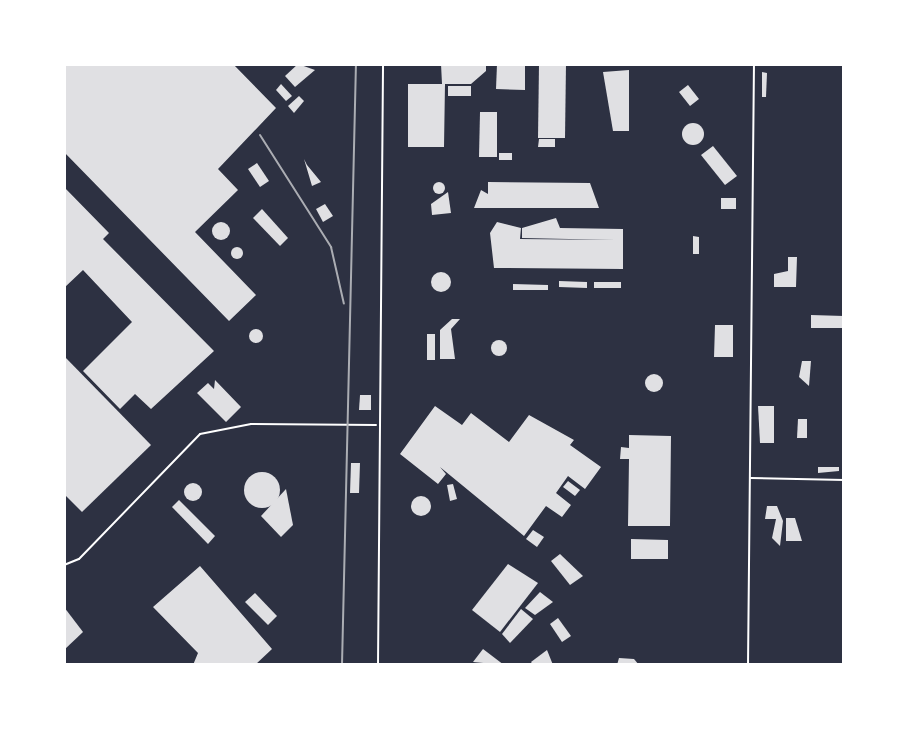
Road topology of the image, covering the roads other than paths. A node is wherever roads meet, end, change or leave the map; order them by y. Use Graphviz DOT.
graph roads {
  1 [pos="383,64"];
  2 [pos="754,64"];
  3 [pos="377,425"];
  4 [pos="750,478"];
  5 [pos="844,480"];
  6 [pos="64,565"];
  7 [pos="378,665"];
  8 [pos="748,665"];
  1 -- 3 [label="lane"];
  2 -- 4 [label="lane"];
  3 -- 6 [label="lane"];
  3 -- 7 [label="lane"];
  4 -- 5 [label="lane"];
  4 -- 8 [label="lane"];
}
